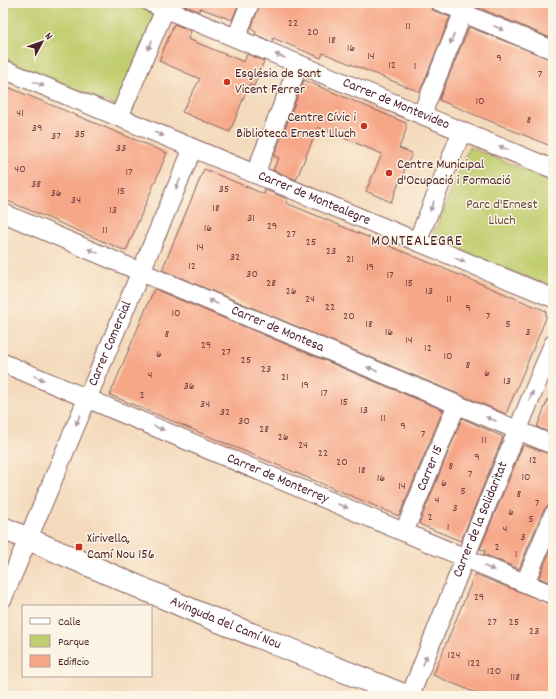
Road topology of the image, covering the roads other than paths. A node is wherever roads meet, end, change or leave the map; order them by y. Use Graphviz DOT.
graph roads {
  1 [pos="250,3"];
  2 [pos="438,3"];
  3 [pos="158,6"];
  4 [pos="465,8"];
  5 [pos="236,38"];
  6 [pos="553,50"];
  7 [pos="299,64"];
  8 [pos="3,69"];
  9 [pos="422,114"];
  10 [pos="119,117"];
  11 [pos="462,131"];
  12 [pos="193,148"];
  13 [pos="553,169"];
  14 [pos="255,174"];
  15 [pos="3,213"];
  16 [pos="417,242"];
  17 [pos="141,272"];
  18 [pos="553,298"];
  19 [pos="553,344"];
  20 [pos="3,363"];
  21 [pos="87,398"];
  22 [pos="457,404"];
  23 [pos="518,430"];
  24 [pos="553,445"];
  25 [pos="553,515"];
  26 [pos="3,528"];
  27 [pos="404,532"];
  28 [pos="28,538"];
  29 [pos="465,558"];
  30 [pos="525,583"];
  31 [pos="553,595"];
  32 [pos="3,598"];
  33 [pos="406,696"];
  34 [pos="410,696"];
  1 -- 5 [label="street"];
  2 -- 4 [label="street"];
  3 -- 5 [label="street, Carrer de Montevideo"];
  3 -- 10 [label="street, one-way"];
  4 -- 6 [label="street, one-way"];
  4 -- 9 [label="street, one-way"];
  7 -- 5 [label="street, Carrer de Montevideo, one-way"];
  7 -- 9 [label="street, Carrer de Montevideo"];
  7 -- 14 [label="street"];
  8 -- 10 [label="street, Carrer de Montealegre, one-way"];
  9 -- 11 [label="street, Carrer de Montevideo"];
  10 -- 12 [label="street, Carrer de Montealegre, one-way"];
  13 -- 11 [label="street, Carrer de Montevideo, one-way"];
  11 -- 16 [label="street, one-way"];
  12 -- 14 [label="street, Carrer de Montealegre"];
  12 -- 17 [label="street, Carrer Comercial, one-way"];
  14 -- 16 [label="street, Carrer de Montealegre"];
  17 -- 15 [label="street, Carrer de Montesa, one-way"];
  16 -- 18 [label="street, Carrer de Montealegre, one-way"];
  17 -- 21 [label="street, Carrer Comercial"];
  22 -- 17 [label="street, Carrer de Montesa, one-way"];
  23 -- 19 [label="street, Carrer de la Solidaritat, one-way"];
  20 -- 21 [label="street, Carrer de Monterrey, one-way"];
  21 -- 27 [label="street, Carrer de Monterrey, one-way"];
  21 -- 28 [label="street, Carrer Comercial, one-way"];
  23 -- 22 [label="street, Carrer de Montesa, one-way"];
  22 -- 27 [label="street, Carrer 15"];
  23 -- 24 [label="street, Carrer de Montesa"];
  23 -- 29 [label="street, Carrer de la Solidaritat"];
  25 -- 30 [label="street"];
  26 -- 28 [label="street, Avinguda del Camí Nou"];
  27 -- 29 [label="street, Carrer de Monterrey"];
  28 -- 32 [label="street, Carrer Comercial"];
  28 -- 33 [label="street, Avinguda del Camí Nou"];
  29 -- 30 [label="street, Carrer de Monterrey, one-way"];
  34 -- 29 [label="street, Carrer de la Solidaritat, one-way"];
  30 -- 31 [label="street, Carrer de Monterrey"];
}
